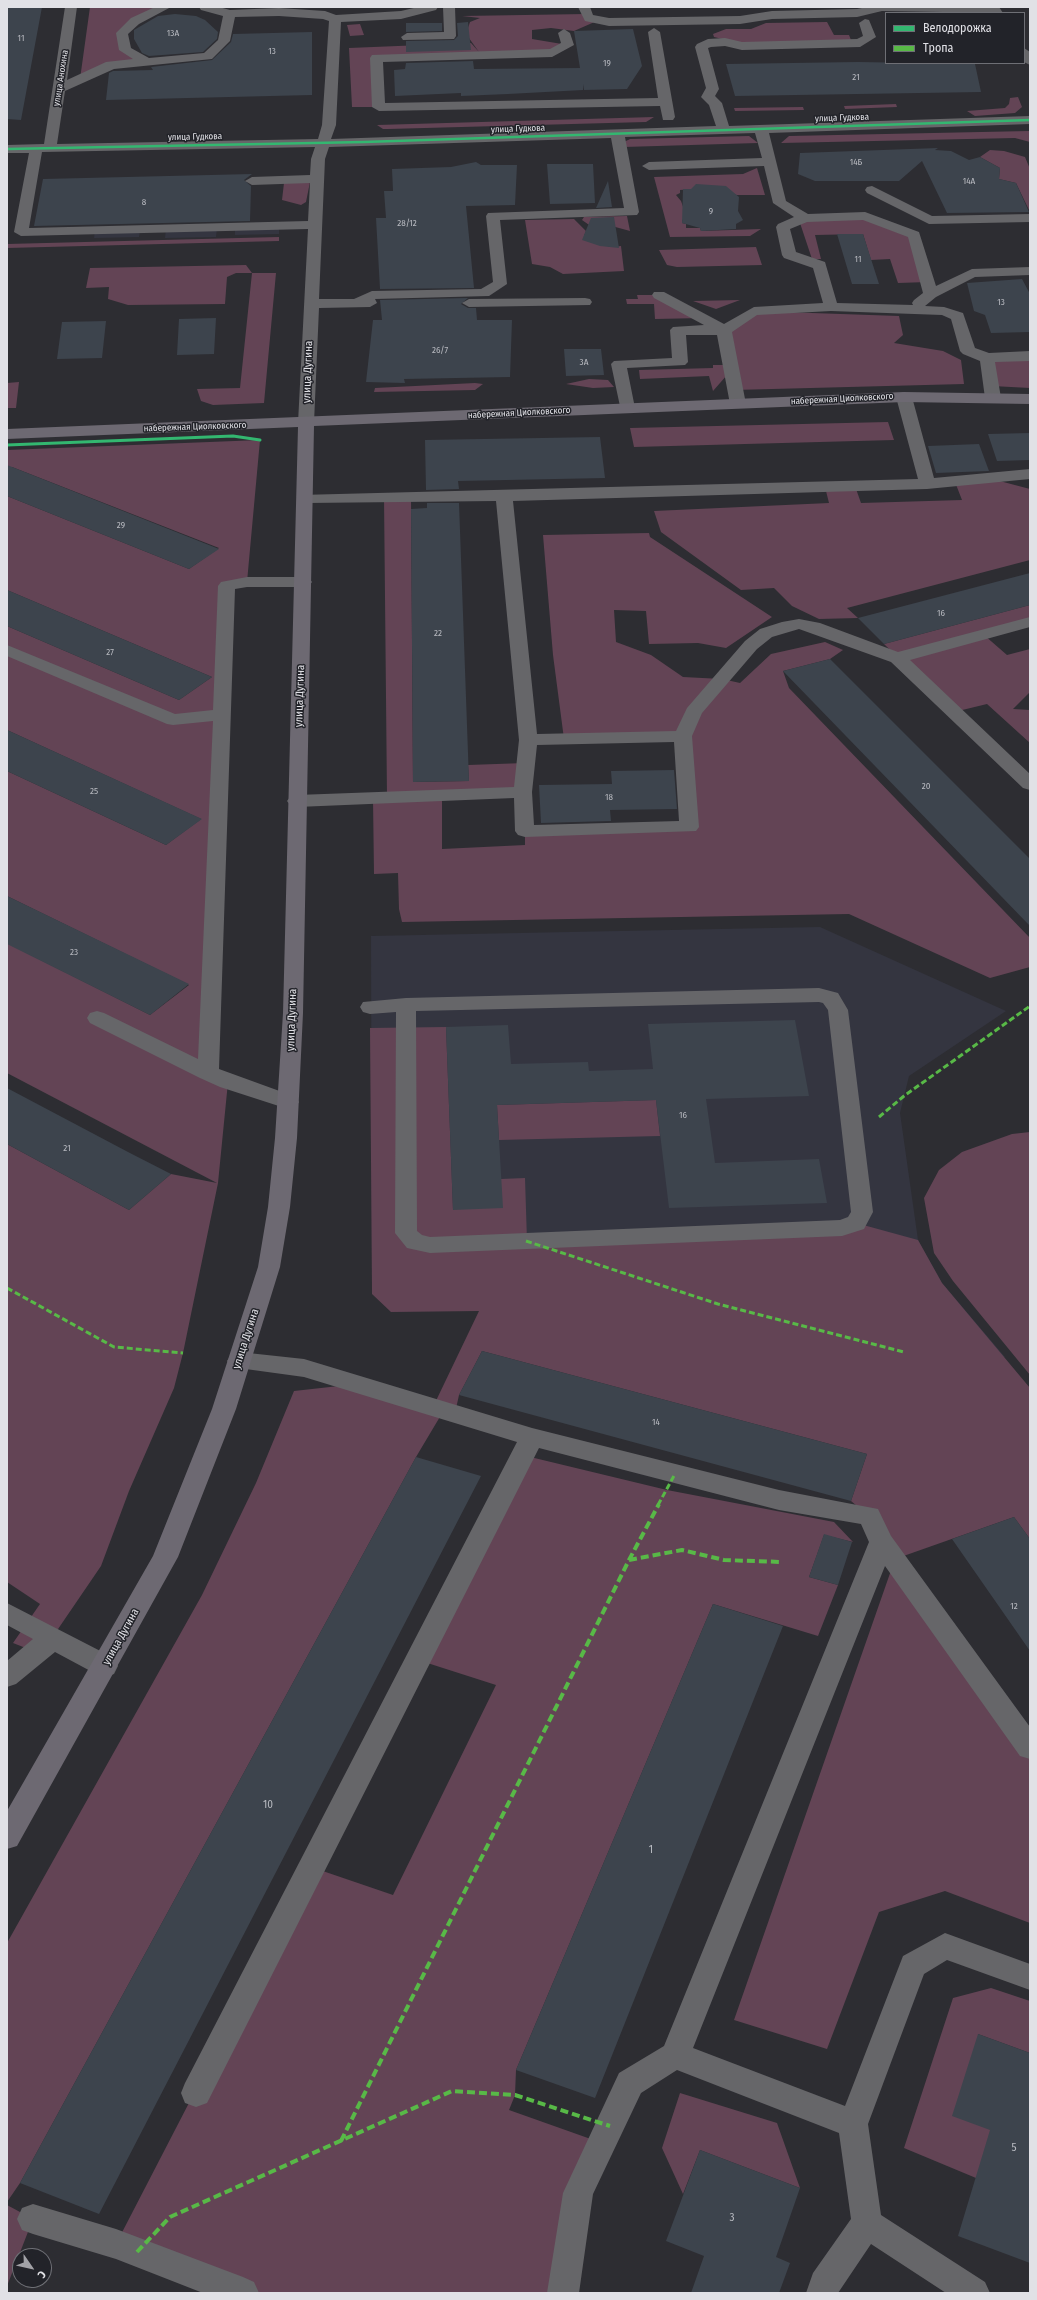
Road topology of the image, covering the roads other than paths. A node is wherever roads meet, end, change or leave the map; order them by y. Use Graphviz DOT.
graph roads {
  1 [pos="72,7"];
  2 [pos="165,7"];
  3 [pos="205,7"];
  4 [pos="432,7"];
  5 [pos="449,7"];
  6 [pos="584,7"];
  7 [pos="870,8"];
  8 [pos="927,8"];
  9 [pos="994,9"];
  10 [pos="230,14"];
  11 [pos="335,19"];
  12 [pos="865,23"];
  13 [pos="654,32"];
  14 [pos="564,33"];
  15 [pos="407,37"];
  16 [pos="148,62"];
  17 [pos="60,88"];
  18 [pos="665,102"];
  19 [pos="1030,120"];
  20 [pos="762,129"];
  21 [pos="724,130"];
  22 [pos="670,132"];
  23 [pos="617,133"];
  24 [pos="323,142"];
  25 [pos="43,148"];
  26 [pos="7,149"];
  27 [pos="770,162"];
  28 [pos="649,166"];
  29 [pos="317,179"];
  30 [pos="252,181"];
  31 [pos="872,190"];
  32 [pos="805,218"];
  33 [pos="1030,218"];
  34 [pos="315,225"];
  35 [pos="1030,271"];
  36 [pos="931,294"];
  37 [pos="659,295"];
  38 [pos="585,302"];
  39 [pos="311,304"];
  40 [pos="356,304"];
  41 [pos="832,307"];
  42 [pos="907,311"];
  43 [pos="724,330"];
  44 [pos="1030,356"];
  45 [pos="987,358"];
  46 [pos="904,397"];
  47 [pos="994,398"];
  48 [pos="1030,399"];
  49 [pos="738,404"];
  50 [pos="627,408"];
  51 [pos="306,423"];
  52 [pos="7,434"];
  53 [pos="1030,474"];
  54 [pos="926,484"];
  55 [pos="504,496"];
  56 [pos="306,498"];
  57 [pos="304,582"];
  58 [pos="1030,622"];
  59 [pos="7,650"];
  60 [pos="897,658"];
  61 [pos="222,715"];
  62 [pos="683,736"];
  63 [pos="528,740"];
  64 [pos="1030,784"];
  65 [pos="523,792"];
  66 [pos="297,801"];
  67 [pos="406,1005"];
  68 [pos="370,1007"];
  69 [pos="97,1018"];
  70 [pos="208,1073"];
  71 [pos="288,1102"];
  72 [pos="239,1361"];
  73 [pos="532,1437"];
  74 [pos="882,1542"];
  75 [pos="7,1613"];
  76 [pos="53,1638"];
  77 [pos="105,1666"];
  78 [pos="7,1676"];
  79 [pos="1030,1748"];
  80 [pos="7,1837"];
  81 [pos="1030,1977"];
  82 [pos="675,2054"];
  83 [pos="196,2093"];
  84 [pos="853,2124"];
  85 [pos="33,2219"];
  86 [pos="867,2223"];
  87 [pos="243,2293"];
  88 [pos="564,2293"];
  89 [pos="822,2293"];
  90 [pos="974,2293"];
  1 -- 17 [label="street, улица Анохина"];
  2 -- 16 [label="street"];
  3 -- 10 [label="street"];
  4 -- 11 [label="street"];
  5 -- 15 [label="street"];
  6 -- 7 [label="street"];
  7 -- 8 [label="street"];
  8 -- 9 [label="street"];
  10 -- 11 [label="street"];
  10 -- 16 [label="street"];
  11 -- 24 [label="street, улица Дугина"];
  12 -- 21 [label="street"];
  13 -- 18 [label="street"];
  14 -- 18 [label="street"];
  16 -- 17 [label="street"];
  17 -- 25 [label="street, улица Анохина"];
  18 -- 22 [label="street"];
  19 -- 20 [label="street, улица Гудкова"];
  20 -- 21 [label="street, улица Гудкова"];
  20 -- 27 [label="street"];
  21 -- 22 [label="street, улица Гудкова"];
  22 -- 23 [label="street, улица Гудкова"];
  23 -- 24 [label="street, улица Гудкова"];
  23 -- 40 [label="street"];
  24 -- 25 [label="street, улица Гудкова"];
  24 -- 29 [label="street, улица Дугина"];
  25 -- 26 [label="street, улица Гудкова"];
  25 -- 34 [label="street, улица Анохина"];
  27 -- 28 [label="street"];
  27 -- 32 [label="street"];
  29 -- 30 [label="street"];
  29 -- 34 [label="street, улица Дугина"];
  31 -- 33 [label="street"];
  32 -- 36 [label="street"];
  32 -- 41 [label="street"];
  34 -- 39 [label="street, улица Дугина"];
  35 -- 36 [label="street"];
  36 -- 42 [label="street"];
  37 -- 43 [label="street"];
  38 -- 40 [label="street"];
  39 -- 40 [label="street"];
  39 -- 51 [label="street, улица Дугина"];
  41 -- 42 [label="street"];
  41 -- 43 [label="street"];
  42 -- 45 [label="street"];
  43 -- 49 [label="street"];
  43 -- 50 [label="street"];
  44 -- 45 [label="street"];
  45 -- 47 [label="street"];
  46 -- 47 [label="main road, набережная Циолковского"];
  46 -- 49 [label="main road, набережная Циолковского"];
  46 -- 54 [label="street"];
  47 -- 48 [label="main road, набережная Циолковского"];
  49 -- 50 [label="main road, набережная Циолковского"];
  50 -- 51 [label="main road, набережная Циолковского"];
  51 -- 52 [label="main road, набережная Циолковского"];
  51 -- 56 [label="main road, улица Дугина"];
  53 -- 54 [label="street"];
  54 -- 55 [label="street"];
  55 -- 56 [label="street"];
  55 -- 63 [label="street"];
  56 -- 57 [label="main road, улица Дугина"];
  57 -- 61 [label="street"];
  57 -- 66 [label="main road, улица Дугина"];
  58 -- 60 [label="street"];
  59 -- 61 [label="street"];
  60 -- 62 [label="street"];
  60 -- 64 [label="street"];
  61 -- 70 [label="street"];
  62 -- 63 [label="street"];
  62 -- 65 [label="street"];
  63 -- 65 [label="street"];
  65 -- 66 [label="street"];
  66 -- 71 [label="main road, улица Дугина"];
  67 -- 67 [label="street"];
  67 -- 68 [label="street"];
  69 -- 70 [label="street"];
  70 -- 71 [label="street"];
  71 -- 72 [label="main road, улица Дугина"];
  72 -- 73 [label="street"];
  72 -- 77 [label="main road, улица Дугина"];
  73 -- 74 [label="street"];
  73 -- 83 [label="street"];
  74 -- 79 [label="street"];
  74 -- 82 [label="street"];
  75 -- 76 [label="street"];
  76 -- 77 [label="street"];
  76 -- 78 [label="street"];
  77 -- 80 [label="main road, улица Дугина"];
  81 -- 84 [label="street"];
  82 -- 84 [label="street"];
  82 -- 88 [label="street"];
  84 -- 86 [label="street"];
  85 -- 87 [label="street"];
  86 -- 89 [label="street"];
  86 -- 90 [label="street"];
}
